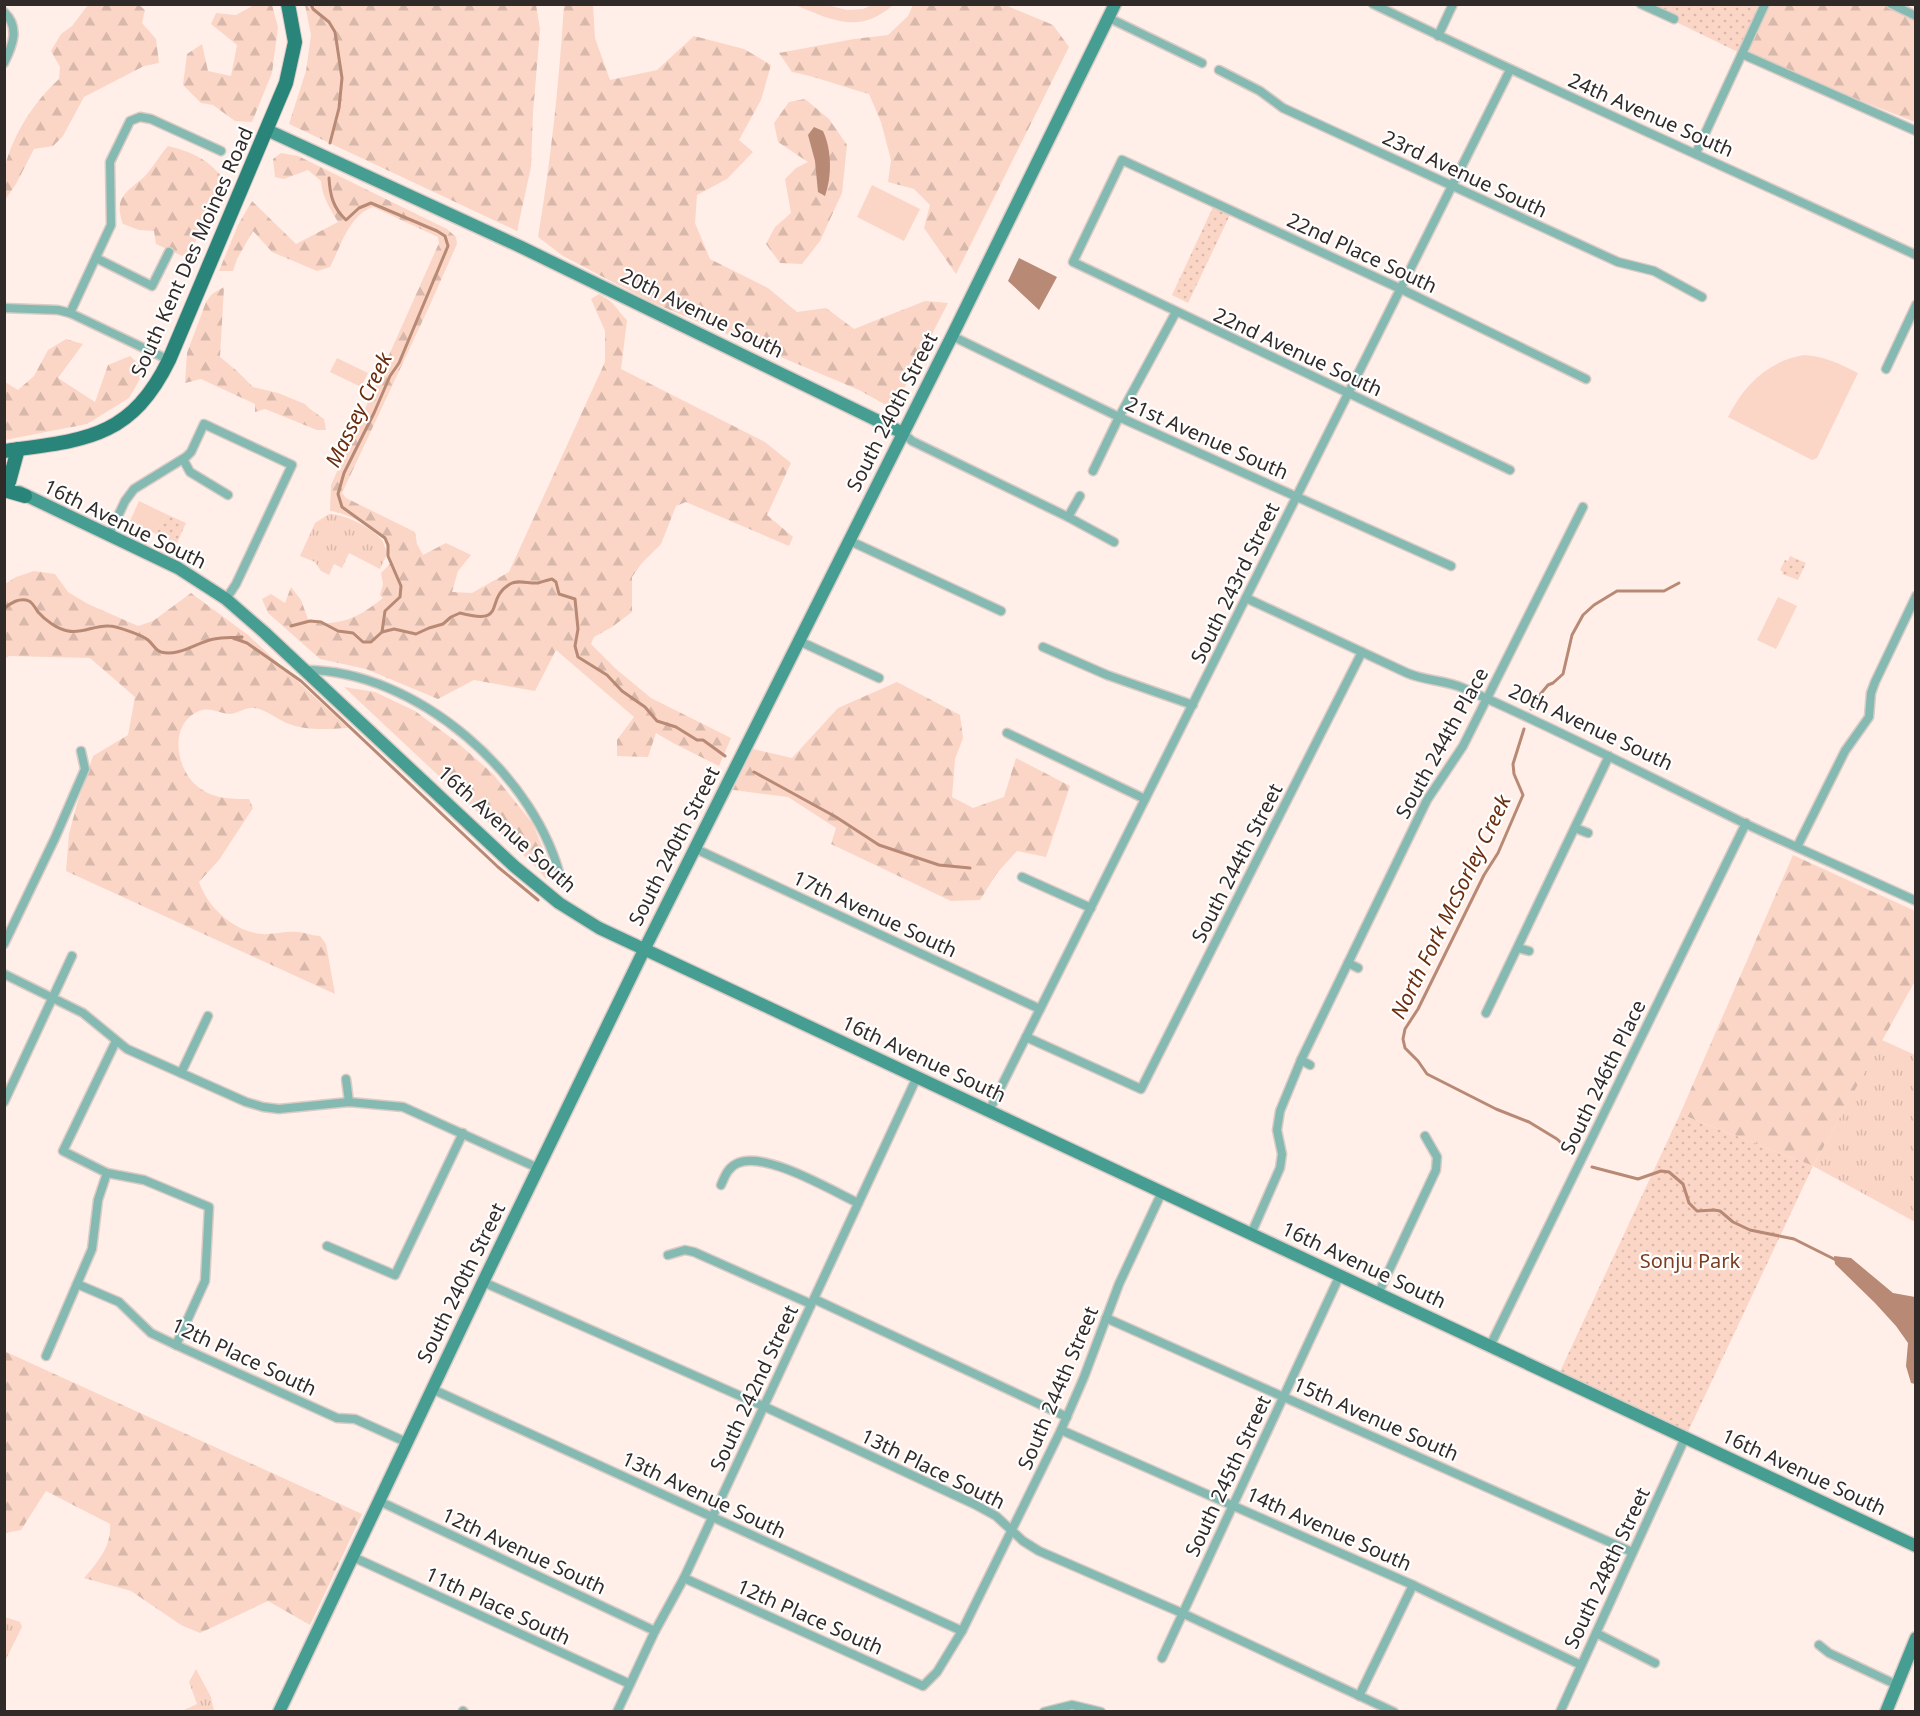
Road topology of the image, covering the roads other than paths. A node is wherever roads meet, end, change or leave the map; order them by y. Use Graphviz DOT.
graph roads {
  1 [pos="288,4"];
  2 [pos="1115,4"];
  3 [pos="1373,4"];
  4 [pos="1453,4"];
  5 [pos="1641,4"];
  6 [pos="1765,4"];
  7 [pos="1891,4"];
  8 [pos="6,13"];
  9 [pos="1916,16"];
  10 [pos="1108,18"];
  11 [pos="1674,19"];
  12 [pos="1438,36"];
  13 [pos="1742,54"];
  14 [pos="4,63"];
  15 [pos="1202,63"];
  16 [pos="1219,70"];
  17 [pos="1510,70"];
  18 [pos="267,130"];
  19 [pos="1916,131"];
  20 [pos="221,151"];
  21 [pos="1696,153"];
  22 [pos="1122,160"];
  23 [pos="1452,185"];
  24 [pos="169,252"];
  25 [pos="1916,255"];
  26 [pos="96,258"];
  27 [pos="1401,289"];
  28 [pos="1702,297"];
  29 [pos="1916,305"];
  30 [pos="4,308"];
  31 [pos="1176,312"];
  32 [pos="70,313"];
  33 [pos="952,336"];
  34 [pos="169,360"];
  35 [pos="1886,369"];
  36 [pos="1586,379"];
  37 [pos="1347,394"];
  38 [pos="1119,417"];
  39 [pos="903,432"];
  40 [pos="11,450"];
  41 [pos="183,459"];
  42 [pos="1510,470"];
  43 [pos="1093,471"];
  44 [pos="6,482"];
  45 [pos="228,495"];
  46 [pos="24,496"];
  47 [pos="1080,496"];
  48 [pos="1296,497"];
  49 [pos="1583,507"];
  50 [pos="1068,517"];
  51 [pos="109,535"];
  52 [pos="848,540"];
  53 [pos="1114,542"];
  54 [pos="1451,566"];
  55 [pos="1916,597"];
  56 [pos="1246,598"];
  57 [pos="226,599"];
  58 [pos="1001,611"];
  59 [pos="799,641"];
  60 [pos="1043,647"];
  61 [pos="1362,652"];
  62 [pos="304,670"];
  63 [pos="879,678"];
  64 [pos="1487,699"];
  65 [pos="1193,705"];
  66 [pos="1006,733"];
  67 [pos="81,751"];
  68 [pos="1609,756"];
  69 [pos="1145,799"];
  70 [pos="1746,823"];
  71 [pos="1575,828"];
  72 [pos="1588,833"];
  73 [pos="1797,847"];
  74 [pos="696,849"];
  75 [pos="1022,877"];
  76 [pos="562,884"];
  77 [pos="1916,901"];
  78 [pos="1091,908"];
  79 [pos="4,944"];
  80 [pos="1518,948"];
  81 [pos="644,950"];
  82 [pos="1529,951"];
  83 [pos="72,956"];
  84 [pos="1348,963"];
  85 [pos="1358,968"];
  86 [pos="4,974"];
  87 [pos="53,999"];
  88 [pos="1040,1009"];
  89 [pos="1486,1013"];
  90 [pos="208,1016"];
  91 [pos="1026,1037"];
  92 [pos="116,1041"];
  93 [pos="1301,1060"];
  94 [pos="1310,1065"];
  95 [pos="181,1073"];
  96 [pos="917,1077"];
  97 [pos="346,1079"];
  98 [pos="4,1102"];
  99 [pos="348,1102"];
  100 [pos="989,1111"];
  101 [pos="463,1133"];
  102 [pos="1425,1136"];
  103 [pos="538,1168"];
  104 [pos="107,1173"];
  105 [pos="721,1185"];
  106 [pos="1162,1192"];
  107 [pos="858,1203"];
  108 [pos="1251,1234"];
  109 [pos="327,1246"];
  110 [pos="668,1255"];
  111 [pos="1340,1275"];
  112 [pos="483,1282"];
  113 [pos="77,1284"];
  114 [pos="1378,1294"];
  115 [pos="812,1302"];
  116 [pos="1106,1318"];
  117 [pos="176,1346"];
  118 [pos="1490,1346"];
  119 [pos="46,1356"];
  120 [pos="432,1389"];
  121 [pos="1283,1396"];
  122 [pos="763,1407"];
  123 [pos="1067,1417"];
  124 [pos="1060,1430"];
  125 [pos="1685,1438"];
  126 [pos="406,1442"];
  127 [pos="379,1501"];
  128 [pos="1233,1504"];
  129 [pos="712,1517"];
  130 [pos="1012,1530"];
  131 [pos="1916,1546"];
  132 [pos="1632,1552"];
  133 [pos="353,1557"];
  134 [pos="684,1578"];
  135 [pos="1413,1585"];
  136 [pos="1182,1613"];
  137 [pos="962,1630"];
  138 [pos="655,1631"];
  139 [pos="1596,1633"];
  140 [pos="1916,1638"];
  141 [pos="1819,1645"];
  142 [pos="1162,1658"];
  143 [pos="1655,1663"];
  144 [pos="1581,1665"];
  145 [pos="630,1684"];
  146 [pos="1897,1685"];
  147 [pos="923,1686"];
  148 [pos="1359,1696"];
  149 [pos="279,1712"];
  150 [pos="618,1712"];
  151 [pos="1044,1712"];
  152 [pos="1101,1712"];
  153 [pos="1394,1712"];
  154 [pos="1560,1712"];
  155 [pos="1886,1712"];
  1 -- 18 [label="main road, South Kent Des Moines Road"];
  2 -- 10 [label="main road, South 240th Street"];
  3 -- 12 [label="street, 24th Avenue South"];
  4 -- 12 [label="street"];
  5 -- 11 [label="street"];
  6 -- 13 [label="street"];
  7 -- 9 [label="street"];
  8 -- 14 [label="street"];
  10 -- 15 [label="street"];
  10 -- 33 [label="main road, South 240th Street"];
  12 -- 17 [label="street, 24th Avenue South"];
  13 -- 19 [label="street"];
  13 -- 21 [label="street"];
  16 -- 23 [label="street, 23rd Avenue South"];
  17 -- 21 [label="street, 24th Avenue South"];
  17 -- 23 [label="street, South 243rd Street"];
  18 -- 34 [label="main road, South Kent Des Moines Road"];
  18 -- 39 [label="main road, 20th Avenue South"];
  20 -- 26 [label="street"];
  21 -- 25 [label="street, 24th Avenue South"];
  22 -- 27 [label="street, 22nd Place South"];
  22 -- 31 [label="street, 22nd Avenue South"];
  23 -- 27 [label="street, South 243rd Street"];
  23 -- 28 [label="street, 23rd Avenue South"];
  24 -- 26 [label="street"];
  26 -- 32 [label="street"];
  27 -- 36 [label="street, 22nd Place South"];
  27 -- 37 [label="street, South 243rd Street"];
  29 -- 35 [label="street"];
  30 -- 32 [label="street"];
  31 -- 37 [label="street, 22nd Avenue South"];
  31 -- 38 [label="street"];
  32 -- 34 [label="street"];
  33 -- 38 [label="street, 21st Avenue South"];
  33 -- 39 [label="main road, South 240th Street"];
  34 -- 40 [label="main road, South Kent Des Moines Road"];
  37 -- 42 [label="street, 22nd Avenue South"];
  37 -- 48 [label="street, South 243rd Street"];
  38 -- 43 [label="street"];
  38 -- 48 [label="street, 21st Avenue South"];
  39 -- 50 [label="street, 20th Avenue South"];
  39 -- 52 [label="main road, South 240th Street"];
  40 -- 44 [label="main road"];
  41 -- 45 [label="street"];
  41 -- 51 [label="street"];
  41 -- 57 [label="street"];
  44 -- 46 [label="main road"];
  46 -- 51 [label="main road, 16th Avenue South"];
  47 -- 50 [label="street"];
  48 -- 54 [label="street, 21st Avenue South"];
  48 -- 56 [label="street, South 243rd Street"];
  49 -- 64 [label="street, South 244th Place"];
  50 -- 53 [label="street, 20th Avenue South"];
  51 -- 57 [label="main road, 16th Avenue South"];
  52 -- 58 [label="street"];
  52 -- 59 [label="main road, South 240th Street"];
  55 -- 73 [label="street"];
  56 -- 61 [label="street, 20th Avenue South"];
  56 -- 65 [label="street, South 243rd Street"];
  57 -- 62 [label="main road, 16th Avenue South"];
  59 -- 63 [label="street"];
  59 -- 74 [label="main road, South 240th Street"];
  60 -- 65 [label="street"];
  61 -- 64 [label="street, 20th Avenue South"];
  61 -- 91 [label="street, South 244th Street"];
  62 -- 76 [label="street"];
  62 -- 81 [label="main road, 16th Avenue South"];
  64 -- 68 [label="street, 20th Avenue South"];
  64 -- 84 [label="street, South 244th Place"];
  65 -- 69 [label="street, South 243rd Street"];
  66 -- 69 [label="street"];
  67 -- 79 [label="street"];
  68 -- 70 [label="street, 20th Avenue South"];
  68 -- 71 [label="street"];
  69 -- 78 [label="street, South 243rd Street"];
  70 -- 73 [label="street, 20th Avenue South"];
  70 -- 118 [label="street, South 246th Place"];
  71 -- 72 [label="street"];
  71 -- 80 [label="street"];
  73 -- 77 [label="street, 20th Avenue South"];
  74 -- 81 [label="main road, South 240th Street"];
  74 -- 88 [label="street, 17th Avenue South"];
  75 -- 78 [label="street"];
  78 -- 88 [label="street, South 243rd Street"];
  80 -- 82 [label="street"];
  80 -- 89 [label="street"];
  81 -- 96 [label="main road, 16th Avenue South"];
  81 -- 103 [label="main road, South 240th Street"];
  83 -- 87 [label="street"];
  84 -- 85 [label="street"];
  84 -- 93 [label="street, South 244th Place"];
  86 -- 87 [label="street"];
  87 -- 92 [label="street"];
  87 -- 98 [label="street"];
  88 -- 91 [label="street, South 243rd Street"];
  90 -- 95 [label="street"];
  91 -- 100 [label="street, South 243rd Street"];
  92 -- 95 [label="street"];
  92 -- 104 [label="street"];
  93 -- 94 [label="street"];
  93 -- 108 [label="street, South 244th Place"];
  95 -- 99 [label="street"];
  96 -- 100 [label="main road, 16th Avenue South"];
  96 -- 107 [label="street, South 242nd Street"];
  97 -- 99 [label="street"];
  99 -- 101 [label="street"];
  100 -- 106 [label="main road, 16th Avenue South"];
  101 -- 103 [label="street"];
  101 -- 109 [label="street"];
  102 -- 114 [label="street"];
  103 -- 112 [label="main road, South 240th Street"];
  104 -- 113 [label="street"];
  104 -- 117 [label="street"];
  105 -- 107 [label="street"];
  106 -- 108 [label="main road, 16th Avenue South"];
  106 -- 116 [label="street, South 244th Street"];
  107 -- 115 [label="street, South 242nd Street"];
  108 -- 111 [label="main road, 16th Avenue South"];
  110 -- 115 [label="street"];
  111 -- 114 [label="main road, 16th Avenue South"];
  111 -- 121 [label="street, South 245th Street"];
  112 -- 120 [label="main road, South 240th Street"];
  112 -- 122 [label="street, 13th Place South"];
  113 -- 117 [label="street, 12th Place South"];
  113 -- 119 [label="street"];
  114 -- 118 [label="main road, 16th Avenue South"];
  115 -- 122 [label="street, South 242nd Street"];
  115 -- 123 [label="street"];
  116 -- 121 [label="street, 15th Avenue South"];
  116 -- 123 [label="street, South 244th Street"];
  117 -- 126 [label="street, 12th Place South"];
  118 -- 125 [label="main road, 16th Avenue South"];
  120 -- 126 [label="main road, South 240th Street"];
  120 -- 129 [label="street, 13th Avenue South"];
  121 -- 128 [label="street, South 245th Street"];
  121 -- 132 [label="street, 15th Avenue South"];
  122 -- 129 [label="street, South 242nd Street"];
  122 -- 130 [label="street, 13th Place South"];
  123 -- 124 [label="street, South 244th Street"];
  124 -- 128 [label="street, 14th Avenue South"];
  124 -- 130 [label="street, South 244th Street"];
  125 -- 131 [label="main road, 16th Avenue South"];
  125 -- 132 [label="street, South 248th Street"];
  126 -- 127 [label="main road, South 240th Street"];
  127 -- 133 [label="main road, South 240th Street"];
  127 -- 138 [label="street, 12th Avenue South"];
  128 -- 135 [label="street, 14th Avenue South"];
  128 -- 136 [label="street, South 245th Street"];
  129 -- 134 [label="street, South 242nd Street"];
  129 -- 137 [label="street, 13th Avenue South"];
  130 -- 136 [label="street, 13th Place South"];
  130 -- 137 [label="street, South 244th Street"];
  132 -- 139 [label="street, South 248th Street"];
  133 -- 145 [label="street, 11th Place South"];
  133 -- 149 [label="main road, South 240th Street"];
  134 -- 138 [label="street, South 242nd Street"];
  134 -- 147 [label="street, 12th Place South"];
  135 -- 144 [label="street, 14th Avenue South"];
  135 -- 148 [label="street"];
  136 -- 142 [label="street, South 245th Street"];
  136 -- 148 [label="street, 13th Place South"];
  137 -- 147 [label="street, South 244th Street"];
  138 -- 145 [label="street, South 242nd Street"];
  139 -- 143 [label="street"];
  139 -- 144 [label="street, South 248th Street"];
  140 -- 146 [label="main road"];
  141 -- 146 [label="street"];
  144 -- 154 [label="street, South 248th Street"];
  145 -- 150 [label="street, South 242nd Street"];
  146 -- 155 [label="main road"];
  148 -- 153 [label="street, 13th Place South"];
  151 -- 152 [label="street"];
}
